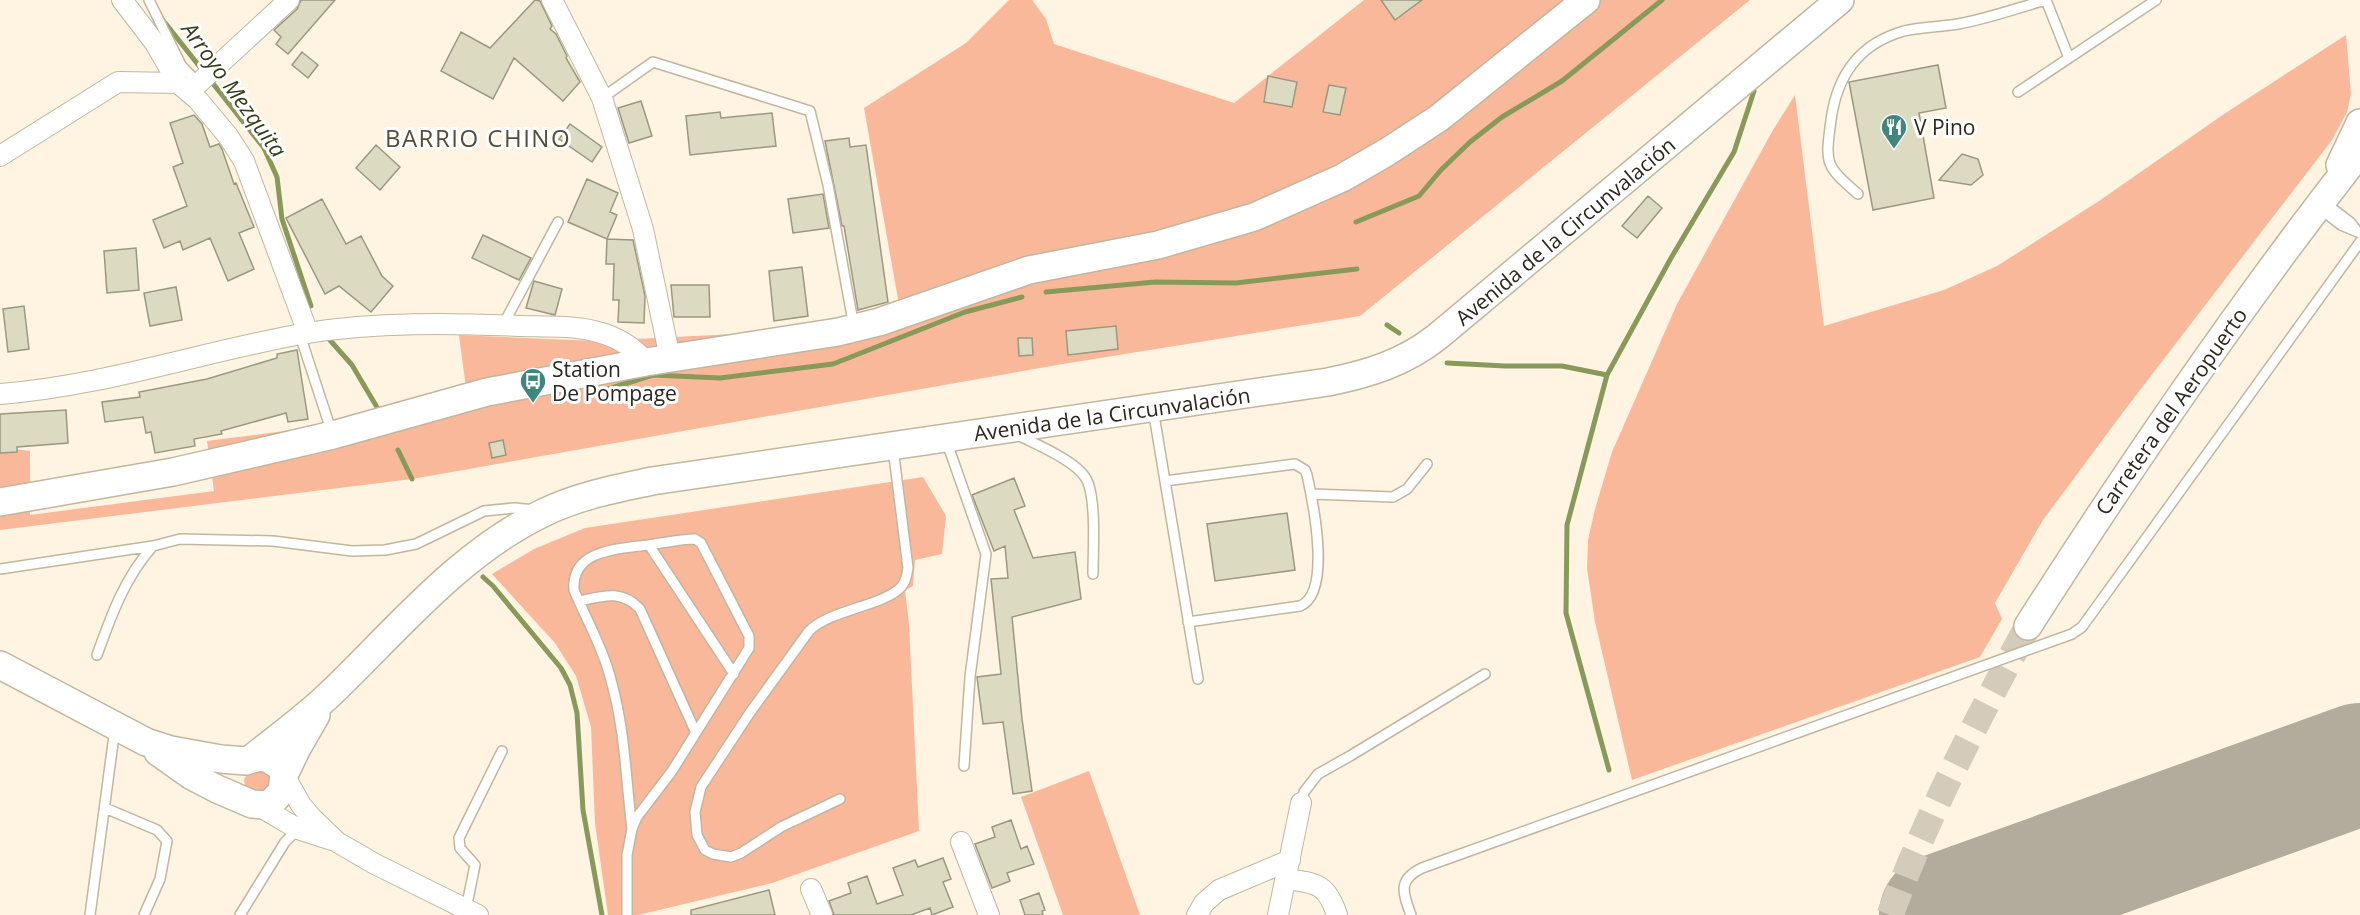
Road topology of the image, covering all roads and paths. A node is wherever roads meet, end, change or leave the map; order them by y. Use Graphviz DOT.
graph roads {
  1 [pos="122,0"];
  2 [pos="149,0"];
  3 [pos="552,0"];
  4 [pos="1587,0"];
  5 [pos="1840,0"];
  6 [pos="2156,0"];
  7 [pos="280,3"];
  8 [pos="2070,58"];
  9 [pos="189,86"];
  10 [pos="2018,92"];
  11 [pos="602,98"];
  12 [pos="2360,123"];
  13 [pos="1,151"];
  14 [pos="2360,152"];
  15 [pos="1858,194"];
  16 [pos="2319,204"];
  17 [pos="558,222"];
  18 [pos="2358,232"];
  19 [pos="2360,242"];
  20 [pos="503,325"];
  21 [pos="855,328"];
  22 [pos="304,334"];
  23 [pos="658,360"];
  24 [pos="0,394"];
  25 [pos="1153,407"];
  26 [pos="1006,429"];
  27 [pos="333,435"];
  28 [pos="945,438"];
  29 [pos="893,446"];
  30 [pos="1427,464"];
  31 [pos="1165,481"];
  32 [pos="1312,494"];
  33 [pos="0,502"];
  34 [pos="544,512"];
  35 [pos="649,545"];
  36 [pos="153,546"];
  37 [pos="0,568"];
  38 [pos="1093,574"];
  39 [pos="579,601"];
  40 [pos="1188,622"];
  41 [pos="2028,626"];
  42 [pos="97,656"];
  43 [pos="0,665"];
  44 [pos="734,674"];
  45 [pos="1485,674"];
  46 [pos="1198,679"];
  47 [pos="328,696"];
  48 [pos="115,725"];
  49 [pos="696,733"];
  50 [pos="146,742"];
  51 [pos="502,751"];
  52 [pos="249,760"];
  53 [pos="964,766"];
  54 [pos="284,775"];
  55 [pos="840,799"];
  56 [pos="250,802"];
  57 [pos="1300,803"];
  58 [pos="105,808"];
  59 [pos="632,829"];
  60 [pos="298,830"];
  61 [pos="337,842"];
  62 [pos="960,842"];
  63 [pos="1288,870"];
  64 [pos="811,889"];
  65 [pos="472,912"];
  66 [pos="90,915"];
  67 [pos="144,915"];
  68 [pos="240,915"];
  69 [pos="627,915"];
  70 [pos="822,915"];
  71 [pos="989,915"];
  72 [pos="1197,915"];
  73 [pos="1278,915"];
  74 [pos="1337,915"];
  75 [pos="1411,915"];
  1 -- 9 [label="street"];
  2 -- 9 [label="lane"];
  3 -- 11 [label="street"];
  4 -- 21 [label="main road"];
  5 -- 25 [label="main road, Avenida de la Circunvalación"];
  6 -- 8 [label="lane"];
  7 -- 9 [label="street"];
  8 -- 10 [label="lane"];
  8 -- 15 [label="lane"];
  9 -- 13 [label="street"];
  9 -- 22 [label="street"];
  11 -- 21 [label="lane"];
  11 -- 23 [label="street"];
  12 -- 16 [label="main road, Carretera del Aeropuerto"];
  14 -- 16 [label="main road, Carretera del Aeropuerto"];
  16 -- 18 [label="lane"];
  16 -- 41 [label="main road, Carretera del Aeropuerto"];
  17 -- 20 [label="lane"];
  19 -- 75 [label="lane"];
  20 -- 22 [label="street"];
  20 -- 23 [label="street"];
  21 -- 23 [label="main road"];
  22 -- 24 [label="street"];
  22 -- 27 [label="lane"];
  23 -- 27 [label="main road"];
  25 -- 26 [label="main road, Avenida de la Circunvalación"];
  25 -- 31 [label="lane"];
  26 -- 28 [label="main road, Avenida de la Circunvalación"];
  26 -- 38 [label="lane"];
  27 -- 33 [label="main road"];
  28 -- 29 [label="main road, Avenida de la Circunvalación"];
  28 -- 53 [label="lane"];
  29 -- 34 [label="main road, Avenida de la Circunvalación"];
  29 -- 55 [label="lane"];
  30 -- 32 [label="lane"];
  31 -- 32 [label="lane"];
  31 -- 40 [label="lane"];
  32 -- 40 [label="lane"];
  34 -- 36 [label="lane"];
  34 -- 47 [label="main road, Avenida de la Circunvalación"];
  35 -- 39 [label="lane"];
  35 -- 44 [label="lane"];
  35 -- 44 [label="lane"];
  36 -- 37 [label="lane"];
  36 -- 42 [label="lane"];
  39 -- 49 [label="lane"];
  39 -- 59 [label="lane"];
  40 -- 46 [label="lane"];
  43 -- 48 [label="main road"];
  44 -- 49 [label="lane"];
  45 -- 57 [label="lane"];
  47 -- 52 [label="main road"];
  47 -- 54 [label="main road"];
  48 -- 50 [label="main road"];
  48 -- 58 [label="lane"];
  49 -- 59 [label="lane"];
  50 -- 52 [label="main road"];
  50 -- 56 [label="main road"];
  51 -- 65 [label="lane"];
  52 -- 54 [label="main road"];
  52 -- 56 [label="main road"];
  54 -- 56 [label="main road"];
  54 -- 61 [label="street"];
  56 -- 60 [label="street"];
  57 -- 63 [label="street"];
  58 -- 66 [label="lane"];
  58 -- 67 [label="lane"];
  59 -- 69 [label="lane"];
  60 -- 61 [label="street"];
  60 -- 68 [label="lane"];
  61 -- 65 [label="street"];
  62 -- 71 [label="street"];
  63 -- 72 [label="street"];
  63 -- 73 [label="street"];
  63 -- 74 [label="street"];
  64 -- 70 [label="street"];
}
